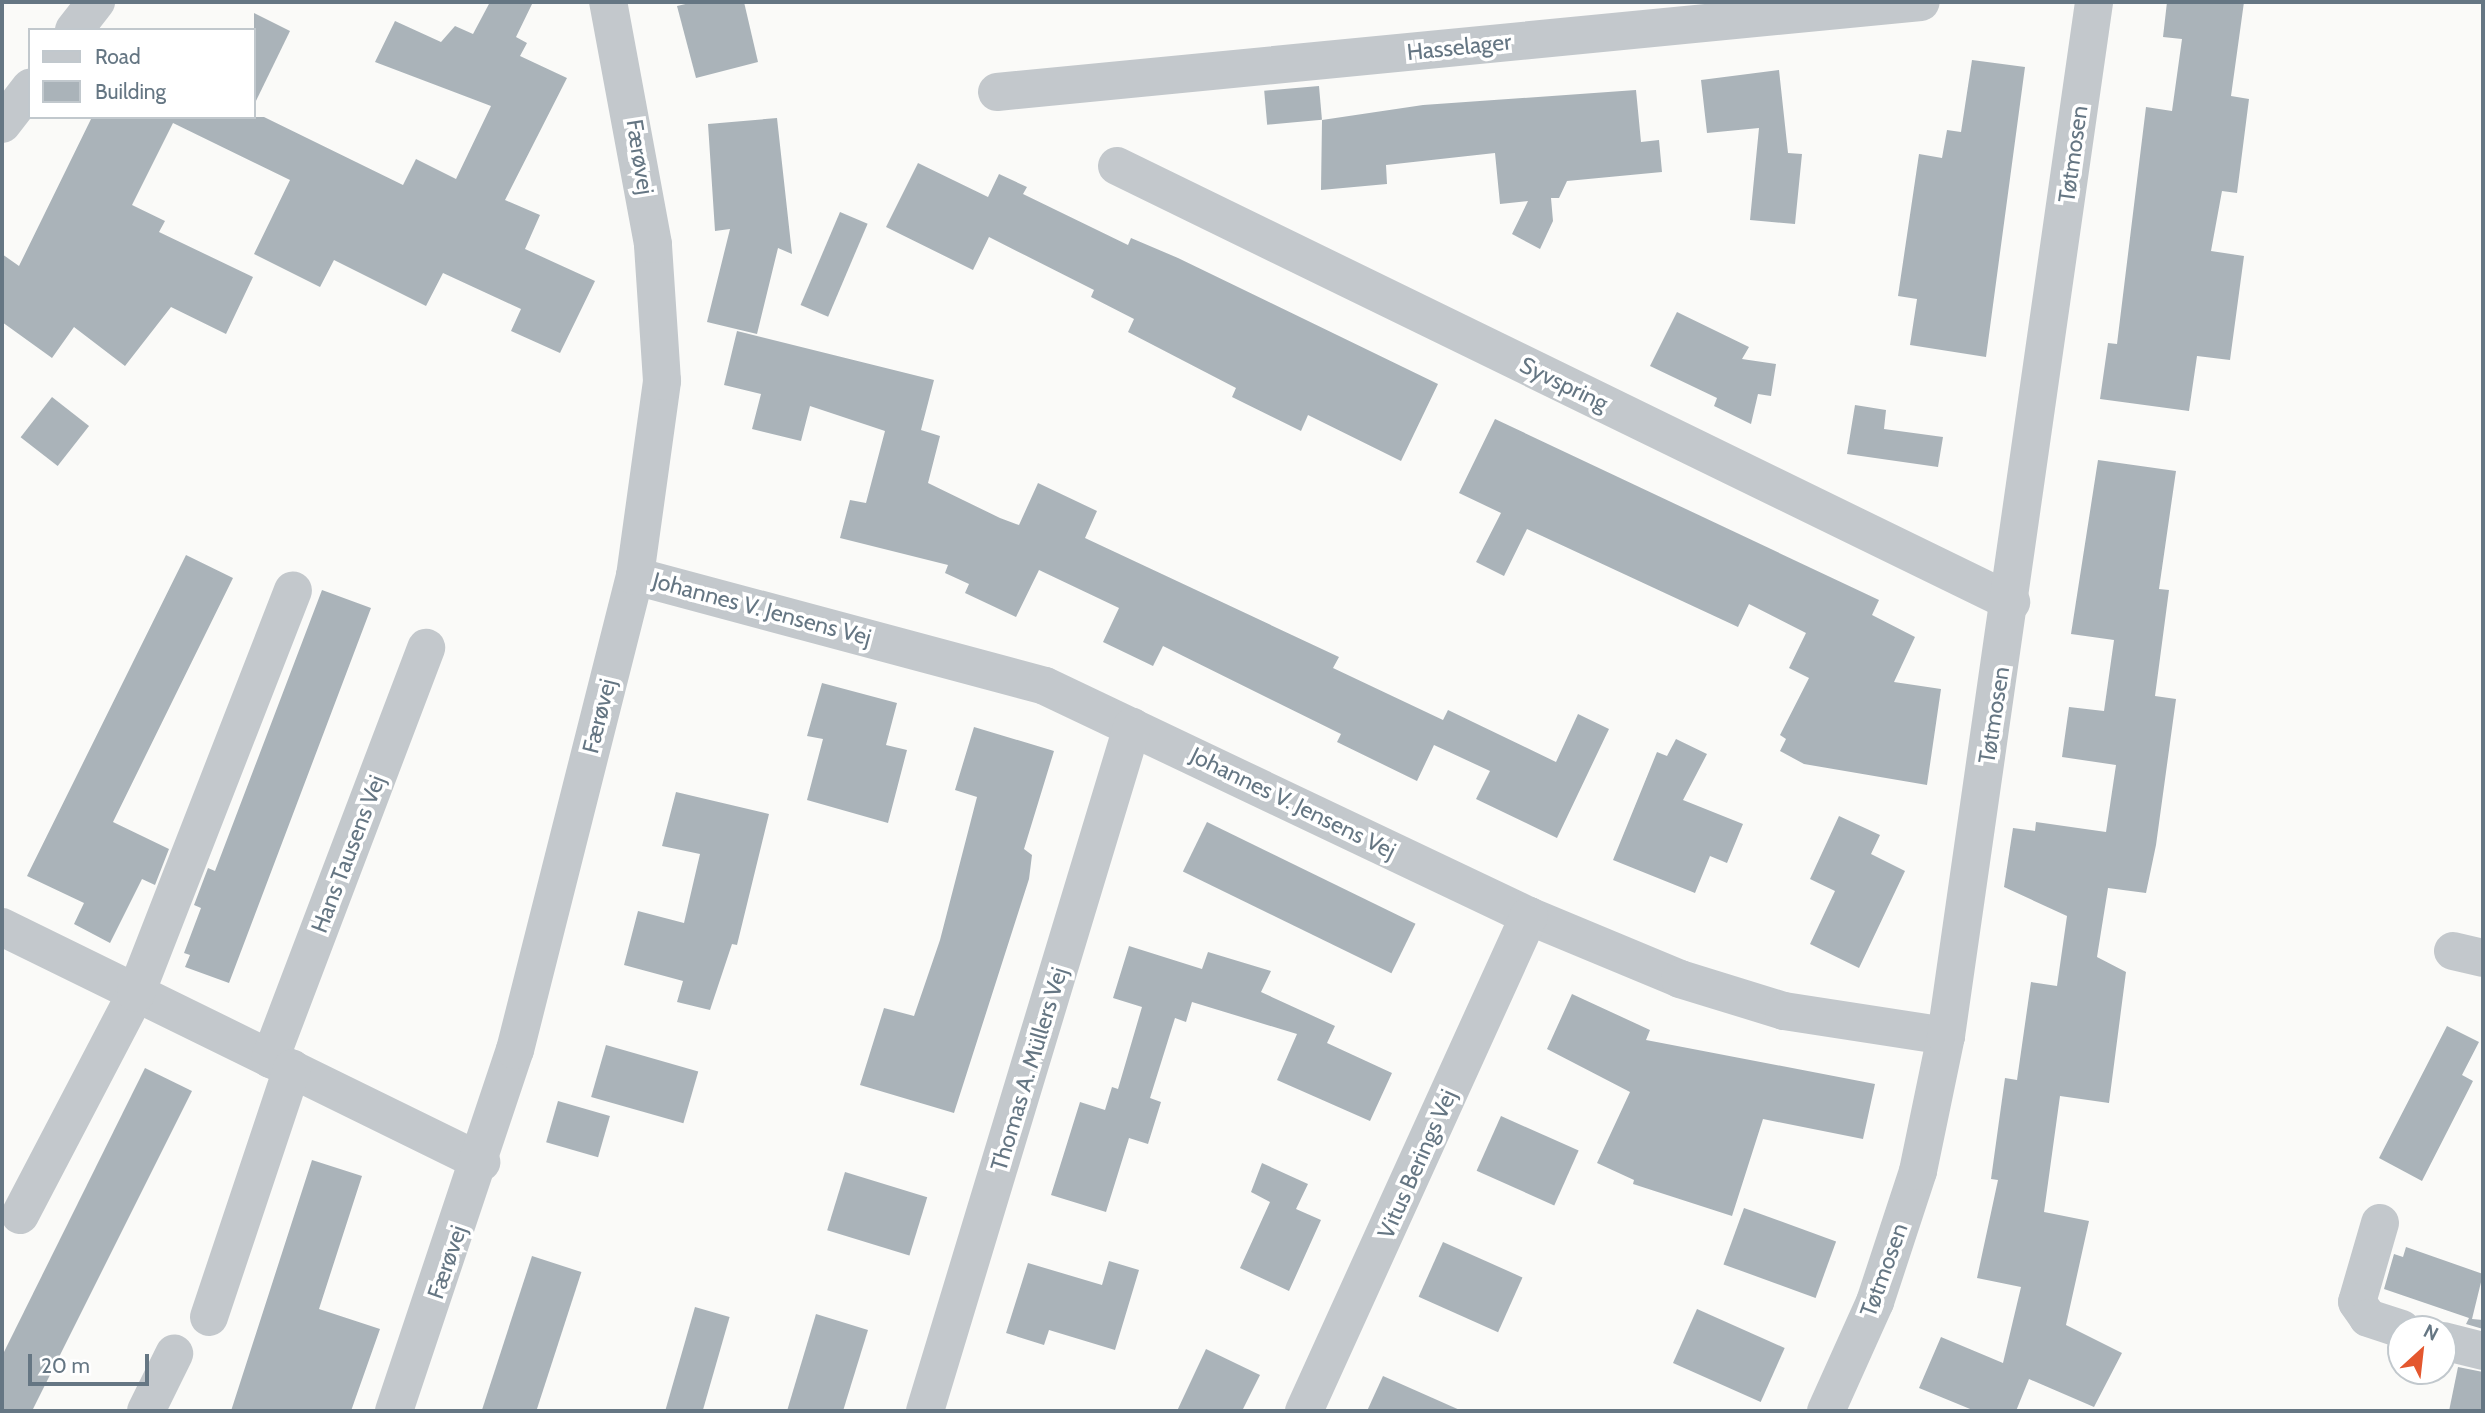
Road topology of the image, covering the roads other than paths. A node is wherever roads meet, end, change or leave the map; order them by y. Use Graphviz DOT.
graph roads {
  1 [pos="96,2"];
  2 [pos="608,2"];
  3 [pos="1921,2"];
  4 [pos="2094,2"];
  5 [pos="76,28"];
  6 [pos="28,91"];
  7 [pos="997,92"];
  8 [pos="2,124"];
  9 [pos="1117,166"];
  10 [pos="635,576"];
  11 [pos="293,591"];
  12 [pos="2011,603"];
  13 [pos="426,649"];
  14 [pos="1132,727"];
  15 [pos="1529,916"];
  16 [pos="2,927"];
  17 [pos="136,993"];
  18 [pos="1946,1036"];
  19 [pos="281,1064"];
  20 [pos="481,1162"];
  21 [pos="20,1215"];
  22 [pos="2380,1223"];
  23 [pos="209,1317"];
  24 [pos="2387,1324"];
  25 [pos="2457,1344"];
  26 [pos="2483,1351"];
  27 [pos="174,1354"];
  28 [pos="146,1411"];
  29 [pos="394,1411"];
  30 [pos="925,1411"];
  31 [pos="1304,1411"];
  32 [pos="1826,1411"];
  1 -- 5 [label="street"];
  2 -- 10 [label="street, Færøvej"];
  3 -- 7 [label="street, Hasselager"];
  4 -- 12 [label="street, Tøtmosen"];
  6 -- 8 [label="street"];
  9 -- 12 [label="street, Syvspring"];
  10 -- 14 [label="street, Johannes V. Jensens Vej"];
  10 -- 20 [label="street, Færøvej"];
  11 -- 17 [label="street"];
  12 -- 18 [label="street, Tøtmosen"];
  13 -- 19 [label="street, Hans Tausens Vej"];
  14 -- 15 [label="street, Johannes V. Jensens Vej"];
  14 -- 30 [label="street, Thomas A. Müllers Vej"];
  15 -- 18 [label="street, Johannes V. Jensens Vej"];
  15 -- 31 [label="street, Vitus Berings Vej"];
  16 -- 17 [label="street"];
  17 -- 19 [label="street"];
  17 -- 21 [label="street"];
  18 -- 32 [label="street, Tøtmosen"];
  19 -- 20 [label="street"];
  19 -- 23 [label="street, Hans Tausens Vej"];
  20 -- 29 [label="street, Færøvej"];
  22 -- 24 [label="street"];
  25 -- 26 [label="street"];
  27 -- 28 [label="street"];
}
